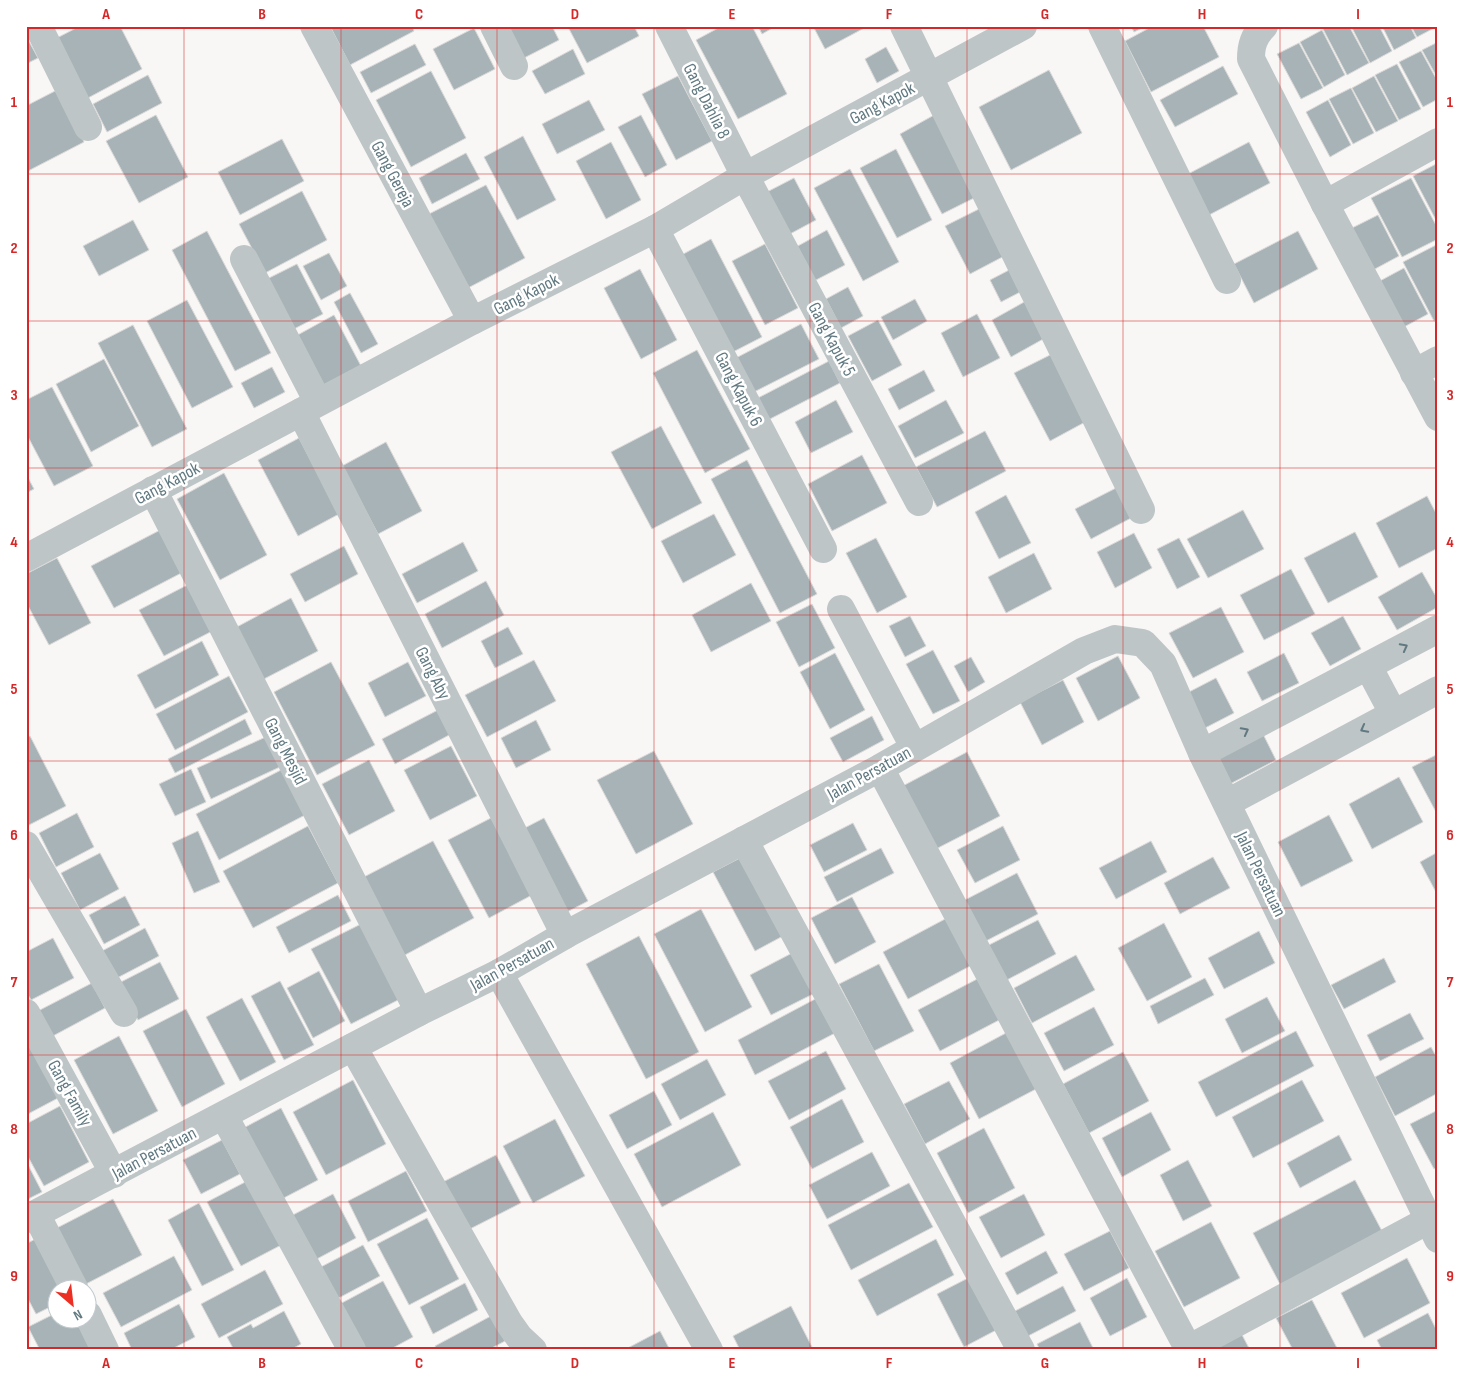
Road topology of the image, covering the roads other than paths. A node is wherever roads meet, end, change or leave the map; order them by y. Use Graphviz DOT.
graph roads {
  1 [pos="38,26"];
  2 [pos="314,26"];
  3 [pos="494,26"];
  4 [pos="669,26"];
  5 [pos="904,26"];
  6 [pos="1023,26"];
  7 [pos="1102,26"];
  8 [pos="1264,26"];
  9 [pos="514,66"];
  10 [pos="930,77"];
  11 [pos="88,127"];
  12 [pos="1438,142"];
  13 [pos="745,176"];
  14 [pos="1325,204"];
  15 [pos="655,229"];
  16 [pos="244,259"];
  17 [pos="1227,280"];
  18 [pos="472,321"];
  19 [pos="1438,360"];
  20 [pos="1414,373"];
  21 [pos="310,407"];
  22 [pos="1438,417"];
  23 [pos="154,490"];
  24 [pos="919,502"];
  25 [pos="1142,510"];
  26 [pos="823,549"];
  27 [pos="26,558"];
  28 [pos="841,609"];
  29 [pos="1438,629"];
  30 [pos="1368,666"];
  31 [pos="1438,690"];
  32 [pos="1393,714"];
  33 [pos="914,747"];
  34 [pos="1202,754"];
  35 [pos="880,768"];
  36 [pos="1227,803"];
  37 [pos="744,840"];
  38 [pos="26,845"];
  39 [pos="565,935"];
  40 [pos="499,973"];
  41 [pos="124,1012"];
  42 [pos="419,1012"];
  43 [pos="26,1013"];
  44 [pos="353,1047"];
  45 [pos="224,1116"];
  46 [pos="114,1174"];
  47 [pos="31,1217"];
  48 [pos="1434,1225"];
  49 [pos="68,1278"];
  50 [pos="94,1328"];
  51 [pos="1188,1349"];
  52 [pos="105,1350"];
  53 [pos="352,1350"];
  54 [pos="533,1350"];
  55 [pos="709,1350"];
  56 [pos="1021,1350"];
  1 -- 11 [label="street"];
  2 -- 18 [label="street, Gang Gereja"];
  3 -- 9 [label="street"];
  4 -- 13 [label="street, Gang Dahlia 8"];
  5 -- 10 [label="street"];
  6 -- 10 [label="street, Gang Kapok"];
  7 -- 17 [label="street"];
  8 -- 14 [label="street"];
  10 -- 13 [label="street, Gang Kapok"];
  10 -- 25 [label="street"];
  12 -- 14 [label="street"];
  13 -- 15 [label="street, Gang Kapok"];
  13 -- 24 [label="street, Gang Kapuk 5"];
  14 -- 20 [label="street"];
  15 -- 18 [label="street, Gang Kapok"];
  15 -- 26 [label="street, Gang Kapuk 6"];
  16 -- 21 [label="street, Gang Aby"];
  18 -- 21 [label="street, Gang Kapok"];
  19 -- 20 [label="street"];
  20 -- 22 [label="street"];
  21 -- 23 [label="street, Gang Kapok"];
  21 -- 39 [label="street, Gang Aby"];
  23 -- 27 [label="street, Gang Kapok"];
  23 -- 42 [label="street, Gang Mesjid"];
  28 -- 33 [label="street"];
  30 -- 29 [label="street, one-way"];
  30 -- 32 [label="street"];
  34 -- 30 [label="street, one-way"];
  31 -- 32 [label="street"];
  32 -- 36 [label="street, one-way"];
  33 -- 34 [label="street, Jalan Persatuan"];
  33 -- 35 [label="street, Jalan Persatuan"];
  34 -- 36 [label="street, Jalan Persatuan"];
  35 -- 37 [label="street, Jalan Persatuan"];
  35 -- 51 [label="street"];
  36 -- 48 [label="street, Jalan Persatuan"];
  37 -- 39 [label="street, Jalan Persatuan"];
  37 -- 56 [label="street"];
  38 -- 41 [label="street"];
  39 -- 40 [label="street, Jalan Persatuan"];
  40 -- 42 [label="street, Jalan Persatuan"];
  40 -- 55 [label="street"];
  42 -- 44 [label="street, Jalan Persatuan"];
  43 -- 46 [label="street, Gang Family"];
  44 -- 45 [label="street, Jalan Persatuan"];
  44 -- 54 [label="street"];
  45 -- 46 [label="street, Jalan Persatuan"];
  45 -- 53 [label="street"];
  46 -- 47 [label="street, Jalan Persatuan"];
  47 -- 49 [label="street"];
  48 -- 51 [label="street"];
  50 -- 52 [label="street"];
}
